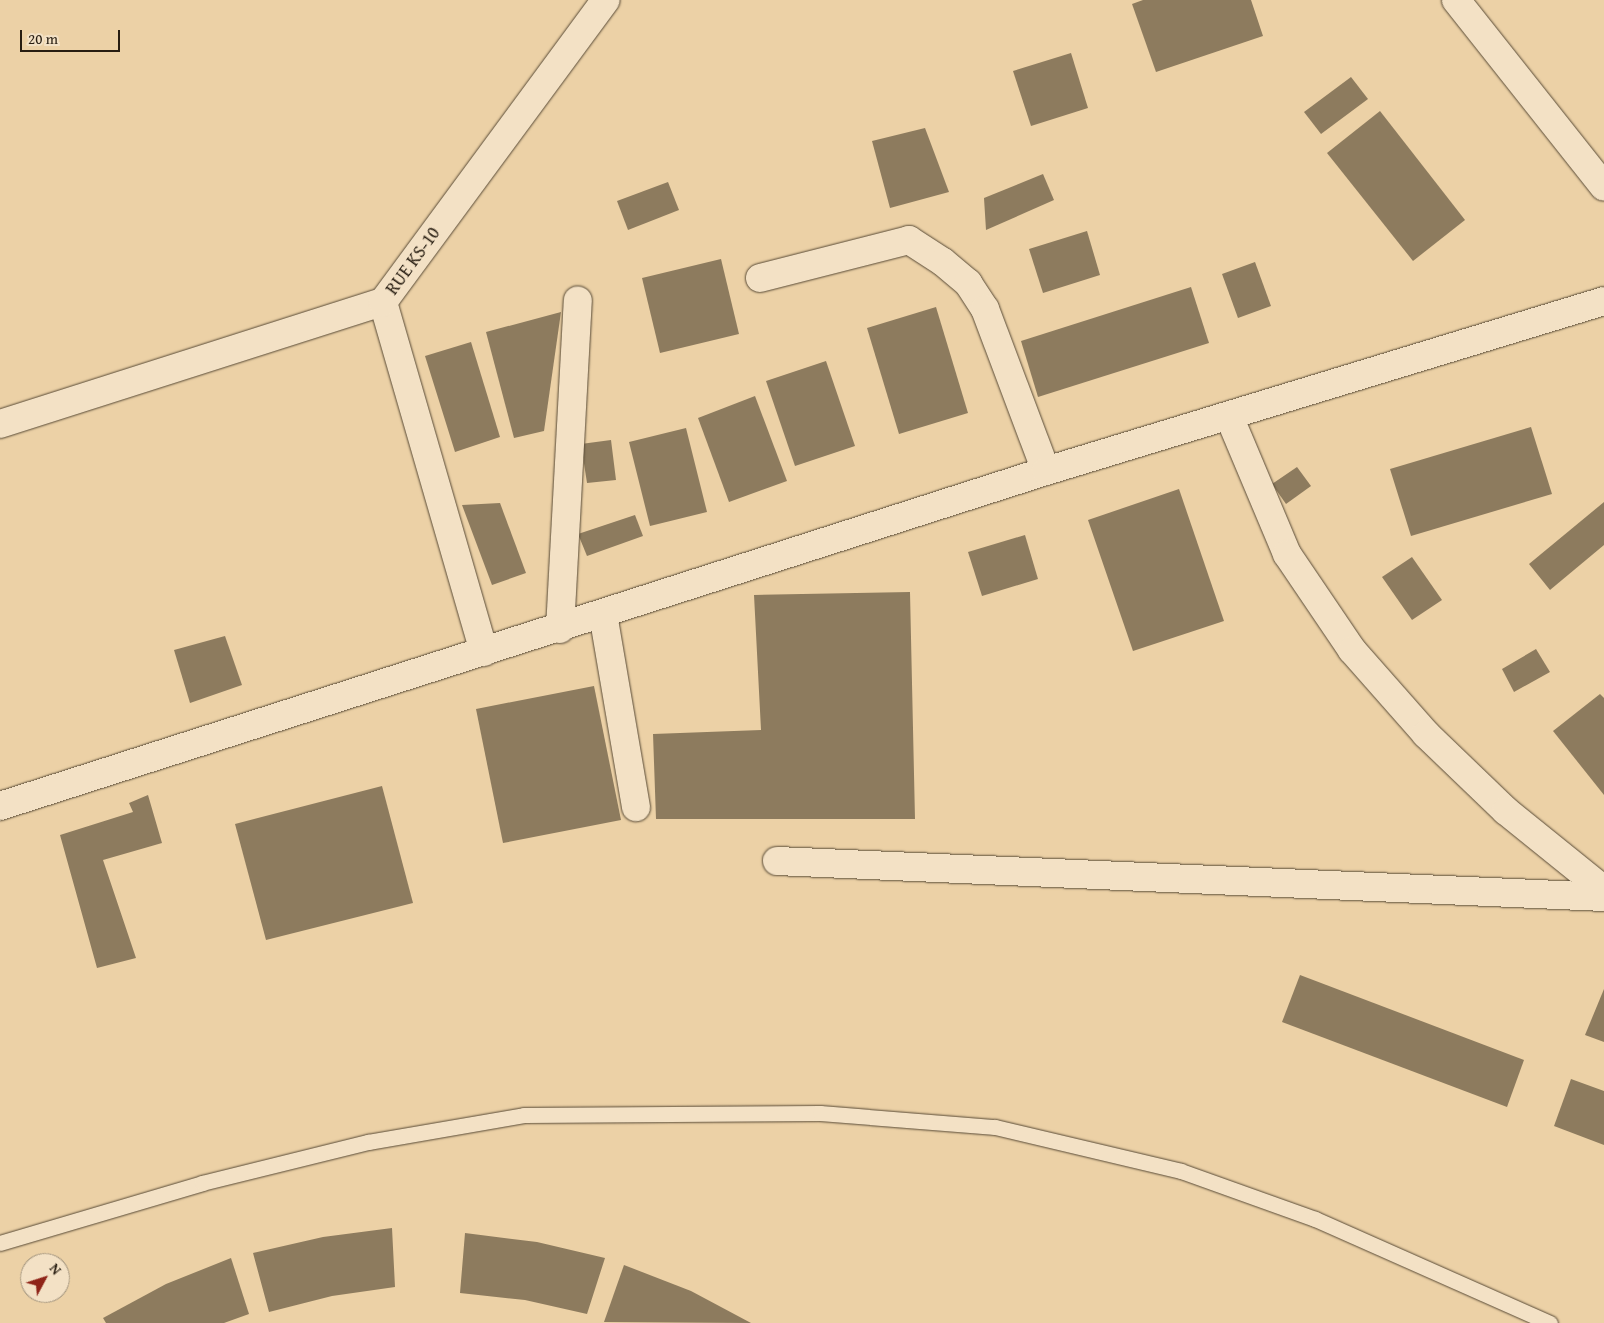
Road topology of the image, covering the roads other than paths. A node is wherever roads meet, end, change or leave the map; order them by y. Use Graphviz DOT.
graph roads {
  1 [pos="606,0"];
  2 [pos="1460,1"];
  3 [pos="1604,187"];
  4 [pos="760,278"];
  5 [pos="578,300"];
  6 [pos="1604,301"];
  7 [pos="383,302"];
  8 [pos="1229,416"];
  9 [pos="0,424"];
  10 [pos="1046,471"];
  11 [pos="603,614"];
  12 [pos="560,629"];
  13 [pos="484,652"];
  14 [pos="0,806"];
  15 [pos="636,806"];
  16 [pos="777,861"];
  17 [pos="1604,890"];
  18 [pos="1604,897"];
  19 [pos="0,1243"];
  20 [pos="1550,1323"];
  1 -- 7 [label="street, RUE KS-10"];
  2 -- 3 [label="street"];
  4 -- 10 [label="street"];
  5 -- 12 [label="street"];
  6 -- 8 [label="street"];
  7 -- 9 [label="street"];
  7 -- 13 [label="street, RUE KS-10"];
  8 -- 10 [label="street"];
  8 -- 17 [label="street"];
  10 -- 11 [label="street"];
  11 -- 12 [label="street"];
  11 -- 15 [label="street"];
  12 -- 13 [label="street"];
  13 -- 14 [label="street"];
  16 -- 18 [label="street"];
  19 -- 20 [label="lane"];
}
